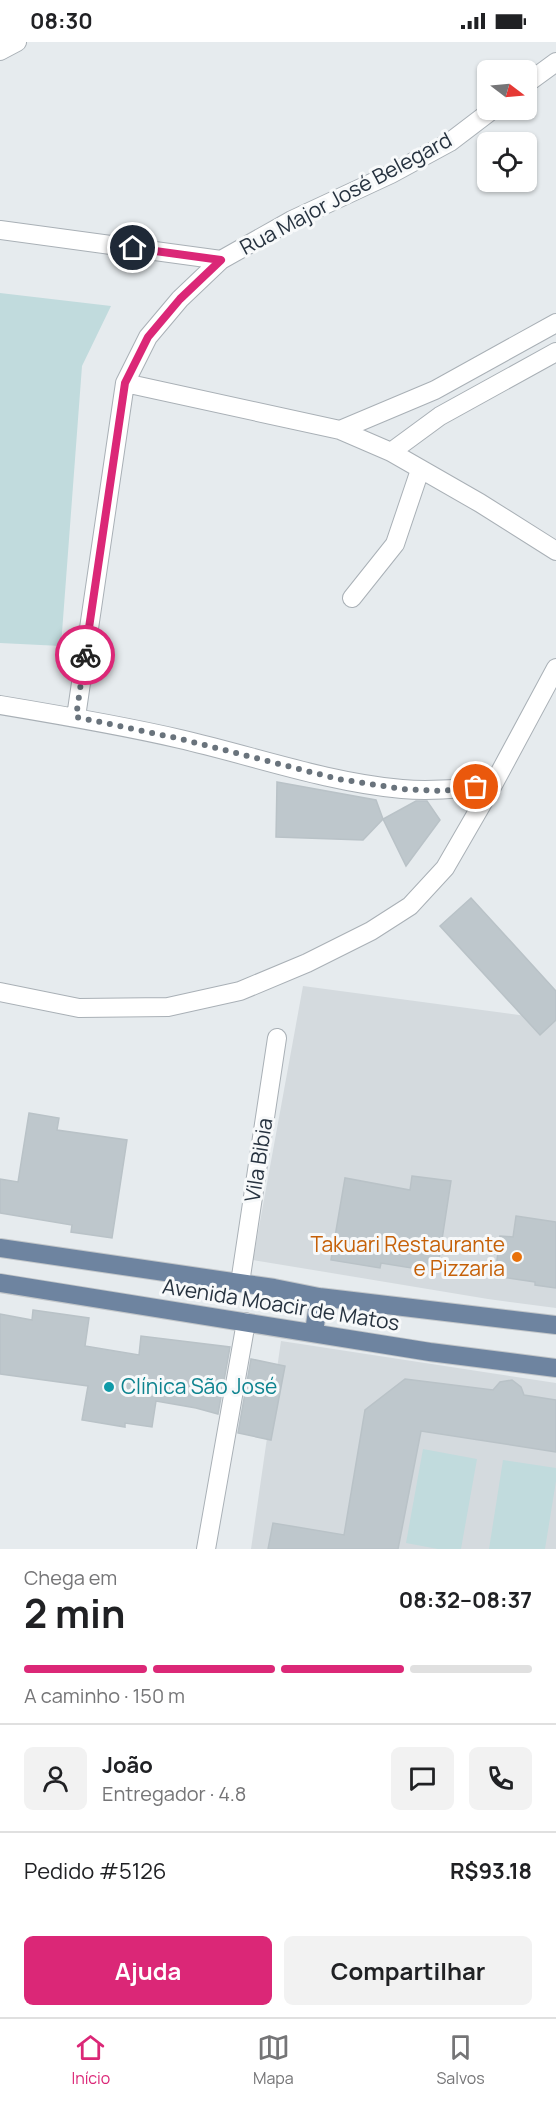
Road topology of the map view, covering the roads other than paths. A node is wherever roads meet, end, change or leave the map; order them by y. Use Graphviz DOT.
graph roads {
  1 [pos="17,42"];
  2 [pos="0,51"];
  3 [pos="556,62"];
  4 [pos="537,76"];
  5 [pos="479,120"];
  6 [pos="0,230"];
  7 [pos="221,260"];
  8 [pos="556,322"];
  9 [pos="556,352"];
  10 [pos="125,383"];
  11 [pos="340,430"];
  12 [pos="391,452"];
  13 [pos="420,470"];
  14 [pos="556,551"];
  15 [pos="352,598"];
  16 [pos="556,669"];
  17 [pos="0,705"];
  18 [pos="76,717"];
  19 [pos="493,785"];
  20 [pos="0,992"];
  21 [pos="277,1038"];
  22 [pos="0,1248"];
  23 [pos="0,1282"];
  24 [pos="240,1283"];
  25 [pos="319,1297"];
  26 [pos="246,1322"];
  27 [pos="556,1325"];
  28 [pos="314,1332"];
  29 [pos="556,1368"];
  30 [pos="206,1549"];
  1 -- 2 [label="street"];
  3 -- 4 [label="street"];
  5 -- 7 [label="street, Rua Major José Belegard"];
  6 -- 7 [label="street"];
  7 -- 10 [label="street, Rua Major José Belegard"];
  8 -- 11 [label="street"];
  9 -- 12 [label="street"];
  10 -- 11 [label="street"];
  10 -- 18 [label="street, Rua Major José Belegard"];
  11 -- 12 [label="street"];
  12 -- 13 [label="street"];
  13 -- 14 [label="street"];
  13 -- 15 [label="street"];
  16 -- 19 [label="street"];
  17 -- 18 [label="street"];
  18 -- 19 [label="street"];
  19 -- 20 [label="street"];
  21 -- 24 [label="street, Vila Bibia"];
  22 -- 24 [label="main road, Avenida Moacir de Matos"];
  23 -- 26 [label="main road, Avenida Moacir de Matos"];
  24 -- 25 [label="main road, Avenida Moacir de Matos"];
  25 -- 27 [label="main road, Avenida Moacir de Matos"];
  25 -- 28 [label="main road"];
  26 -- 28 [label="main road, Avenida Moacir de Matos"];
  26 -- 30 [label="street"];
  28 -- 29 [label="main road, Avenida Moacir de Matos"];
}
